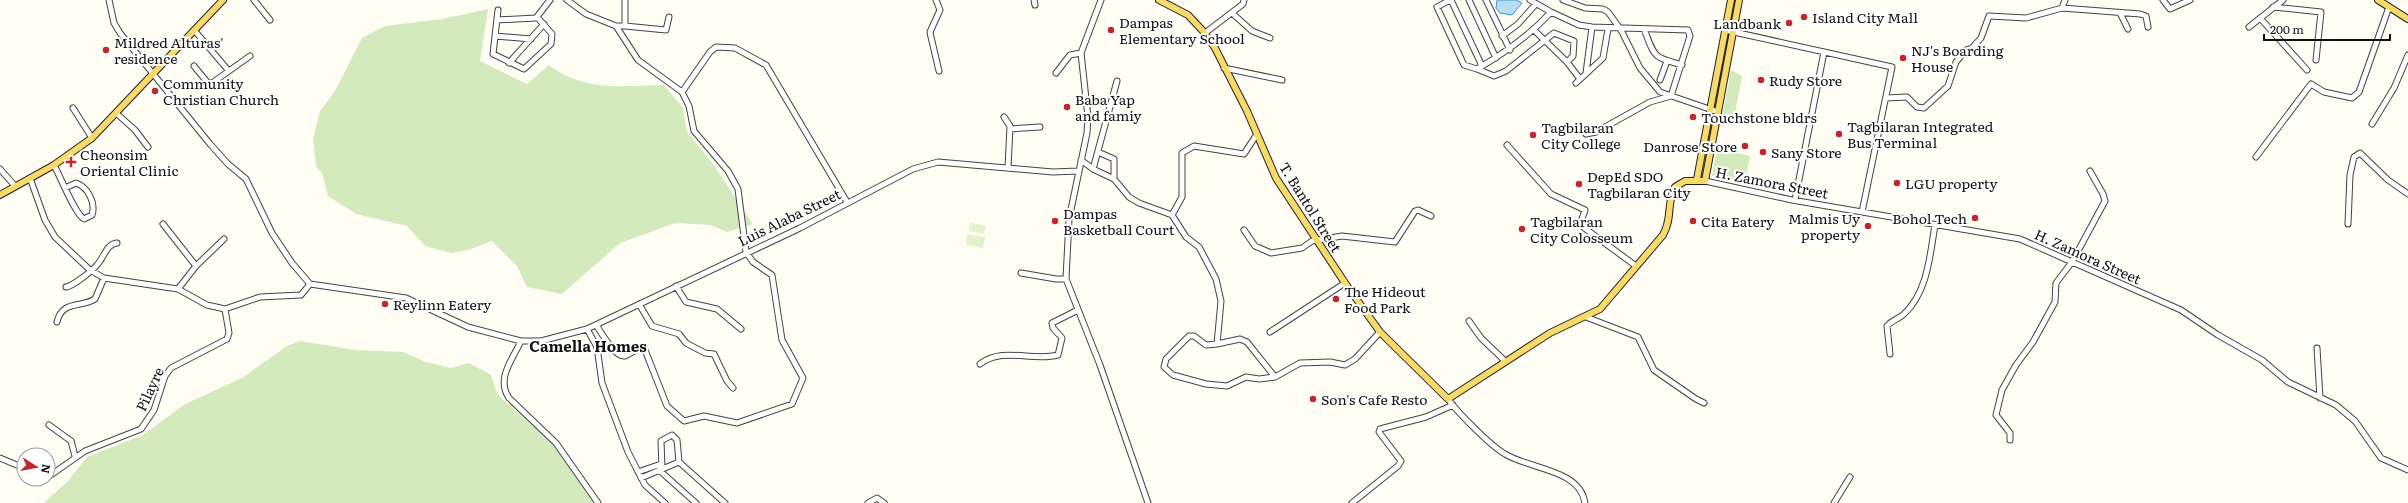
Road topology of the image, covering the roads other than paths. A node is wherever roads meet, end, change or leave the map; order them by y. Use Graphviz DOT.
graph roads {
  1 [pos="108,0"];
  2 [pos="224,0"];
  3 [pos="254,0"];
  4 [pos="550,0"];
  5 [pos="567,0"];
  6 [pos="625,0"];
  7 [pos="936,0"];
  8 [pos="1101,0"];
  9 [pos="1160,0"];
  10 [pos="1244,0"];
  11 [pos="1451,0"];
  12 [pos="1469,0"];
  13 [pos="1486,0"];
  14 [pos="1530,0"];
  15 [pos="1563,0"];
  16 [pos="1731,0"];
  17 [pos="1739,0"];
  18 [pos="2065,0"];
  19 [pos="2162,0"];
  20 [pos="2190,0"];
  21 [pos="2283,0"];
  22 [pos="2378,0"];
  23 [pos="1536,4"];
  24 [pos="2273,7"];
  25 [pos="2389,7"];
  26 [pos="2062,8"];
  27 [pos="498,10"];
  28 [pos="1232,12"];
  29 [pos="1551,12"];
  30 [pos="2120,13"];
  31 [pos="537,17"];
  32 [pos="669,17"];
  33 [pos="2260,18"];
  34 [pos="2408,19"];
  35 [pos="270,20"];
  36 [pos="497,20"];
  37 [pos="544,24"];
  38 [pos="616,26"];
  39 [pos="625,26"];
  40 [pos="1592,27"];
  41 [pos="2148,27"];
  42 [pos="2249,27"];
  43 [pos="1608,29"];
  44 [pos="1644,29"];
  45 [pos="2128,29"];
  46 [pos="194,30"];
  47 [pos="1534,30"];
  48 [pos="1621,30"];
  49 [pos="1726,30"];
  50 [pos="1734,32"];
  51 [pos="1205,33"];
  52 [pos="495,36"];
  53 [pos="1502,36"];
  54 [pos="1270,38"];
  55 [pos="531,39"];
  56 [pos="1545,41"];
  57 [pos="1724,41"];
  58 [pos="1731,42"];
  59 [pos="1510,50"];
  60 [pos="1824,52"];
  61 [pos="1080,53"];
  62 [pos="2408,55"];
  63 [pos="250,56"];
  64 [pos="1496,58"];
  65 [pos="2316,60"];
  66 [pos="1667,61"];
  67 [pos="1567,62"];
  68 [pos="509,63"];
  69 [pos="1682,65"];
  70 [pos="194,66"];
  71 [pos="1224,68"];
  72 [pos="1480,68"];
  73 [pos="228,70"];
  74 [pos="2307,70"];
  75 [pos="940,71"];
  76 [pos="153,72"];
  77 [pos="1056,73"];
  78 [pos="1586,73"];
  79 [pos="1282,80"];
  80 [pos="1660,80"];
  81 [pos="1117,81"];
  82 [pos="682,92"];
  83 [pos="1671,96"];
  84 [pos="1886,98"];
  85 [pos="74,108"];
  86 [pos="1710,110"];
  87 [pos="1718,112"];
  88 [pos="116,113"];
  89 [pos="1004,117"];
  90 [pos="2372,124"];
  91 [pos="1040,127"];
  92 [pos="1010,130"];
  93 [pos="1257,134"];
  94 [pos="1586,134"];
  95 [pos="92,138"];
  96 [pos="1506,145"];
  97 [pos="148,148"];
  98 [pos="1098,152"];
  99 [pos="2256,157"];
  100 [pos="1081,160"];
  101 [pos="54,165"];
  102 [pos="1008,168"];
  103 [pos="1093,168"];
  104 [pos="0,169"];
  105 [pos="1078,171"];
  106 [pos="2090,172"];
  107 [pos="30,178"];
  108 [pos="1114,179"];
  109 [pos="1697,179"];
  110 [pos="1705,181"];
  111 [pos="15,186"];
  112 [pos="65,188"];
  113 [pos="2408,194"];
  114 [pos="0,195"];
  115 [pos="1795,200"];
  116 [pos="847,202"];
  117 [pos="1862,212"];
  118 [pos="1172,215"];
  119 [pos="1430,216"];
  120 [pos="163,224"];
  121 [pos="2348,224"];
  122 [pos="1935,225"];
  123 [pos="1244,230"];
  124 [pos="224,239"];
  125 [pos="1318,240"];
  126 [pos="117,242"];
  127 [pos="746,252"];
  128 [pos="2072,262"];
  129 [pos="196,266"];
  130 [pos="1636,266"];
  131 [pos="90,270"];
  132 [pos="1021,273"];
  133 [pos="104,278"];
  134 [pos="1066,279"];
  135 [pos="1345,283"];
  136 [pos="310,284"];
  137 [pos="676,286"];
  138 [pos="66,287"];
  139 [pos="178,289"];
  140 [pos="639,304"];
  141 [pos="225,309"];
  142 [pos="1078,310"];
  143 [pos="1586,317"];
  144 [pos="1470,321"];
  145 [pos="58,322"];
  146 [pos="596,325"];
  147 [pos="587,329"];
  148 [pos="741,329"];
  149 [pos="1270,332"];
  150 [pos="1380,332"];
  151 [pos="521,342"];
  152 [pos="1217,344"];
  153 [pos="2318,348"];
  154 [pos="1890,354"];
  155 [pos="1505,361"];
  156 [pos="980,364"];
  157 [pos="1275,378"];
  158 [pos="733,388"];
  159 [pos="2320,398"];
  160 [pos="1448,399"];
  161 [pos="1704,403"];
  162 [pos="1453,405"];
  163 [pos="49,425"];
  164 [pos="2010,440"];
  165 [pos="75,456"];
  166 [pos="0,458"];
  167 [pos="679,462"];
  168 [pos="16,465"];
  169 [pos="660,467"];
  170 [pos="2408,470"];
  171 [pos="56,471"];
  172 [pos="638,472"];
  173 [pos="1850,477"];
  174 [pos="641,478"];
  175 [pos="722,502"];
  176 [pos="598,503"];
  177 [pos="665,503"];
  178 [pos="696,503"];
  179 [pos="868,503"];
  180 [pos="884,503"];
  181 [pos="1148,503"];
  182 [pos="1352,503"];
  183 [pos="1585,503"];
  184 [pos="1834,503"];
  1 -- 76 [label="street"];
  2 -- 46 [label="main road"];
  3 -- 35 [label="street"];
  4 -- 31 [label="street"];
  5 -- 38 [label="street"];
  6 -- 39 [label="street"];
  7 -- 75 [label="street"];
  8 -- 61 [label="street"];
  9 -- 51 [label="main road, T. Bantol Street"];
  10 -- 28 [label="street"];
  11 -- 72 [label="street"];
  11 -- 72 [label="street"];
  12 -- 64 [label="street"];
  13 -- 53 [label="street"];
  14 -- 23 [label="street"];
  15 -- 48 [label="street"];
  16 -- 49 [label="main road"];
  17 -- 50 [label="main road"];
  18 -- 26 [label="street"];
  19 -- 20 [label="street"];
  21 -- 24 [label="street"];
  22 -- 25 [label="main road"];
  23 -- 29 [label="street"];
  23 -- 53 [label="street"];
  24 -- 33 [label="street"];
  24 -- 65 [label="street"];
  25 -- 34 [label="main road"];
  25 -- 99 [label="street"];
  26 -- 30 [label="street"];
  26 -- 84 [label="street"];
  27 -- 36 [label="street"];
  28 -- 51 [label="street"];
  28 -- 54 [label="street"];
  29 -- 40 [label="street"];
  29 -- 47 [label="street"];
  30 -- 41 [label="street"];
  30 -- 45 [label="street"];
  31 -- 36 [label="street"];
  31 -- 37 [label="street"];
  32 -- 39 [label="street"];
  33 -- 42 [label="street"];
  33 -- 74 [label="street"];
  36 -- 52 [label="street"];
  37 -- 55 [label="street"];
  37 -- 68 [label="street"];
  38 -- 39 [label="street"];
  38 -- 82 [label="street"];
  40 -- 43 [label="street"];
  40 -- 78 [label="street"];
  43 -- 48 [label="street"];
  43 -- 78 [label="street"];
  44 -- 48 [label="street"];
  44 -- 66 [label="street"];
  44 -- 69 [label="street"];
  46 -- 73 [label="street"];
  46 -- 76 [label="main road"];
  47 -- 56 [label="street"];
  47 -- 59 [label="street"];
  48 -- 83 [label="street"];
  49 -- 50 [label="street"];
  49 -- 57 [label="main road"];
  50 -- 58 [label="main road"];
  50 -- 60 [label="street"];
  51 -- 71 [label="main road, T. Bantol Street"];
  52 -- 55 [label="street"];
  52 -- 68 [label="street"];
  53 -- 59 [label="street"];
  55 -- 68 [label="street"];
  56 -- 67 [label="street"];
  56 -- 67 [label="street"];
  56 -- 72 [label="street"];
  57 -- 58 [label="main road"];
  57 -- 86 [label="main road"];
  58 -- 87 [label="main road"];
  59 -- 64 [label="street"];
  60 -- 84 [label="street"];
  60 -- 115 [label="street"];
  61 -- 77 [label="street"];
  61 -- 100 [label="street"];
  62 -- 90 [label="street"];
  63 -- 73 [label="street"];
  64 -- 72 [label="street"];
  66 -- 69 [label="street"];
  66 -- 80 [label="street"];
  67 -- 78 [label="street"];
  69 -- 83 [label="street"];
  70 -- 73 [label="street"];
  71 -- 79 [label="street"];
  71 -- 93 [label="main road, T. Bantol Street"];
  76 -- 88 [label="main road"];
  76 -- 136 [label="street"];
  81 -- 98 [label="street"];
  82 -- 116 [label="street"];
  82 -- 127 [label="street"];
  83 -- 86 [label="street"];
  83 -- 94 [label="street"];
  84 -- 117 [label="street"];
  85 -- 95 [label="street"];
  86 -- 87 [label="street"];
  86 -- 109 [label="main road"];
  87 -- 110 [label="main road"];
  88 -- 95 [label="main road"];
  88 -- 97 [label="street"];
  89 -- 92 [label="street"];
  91 -- 92 [label="street"];
  92 -- 102 [label="street"];
  93 -- 118 [label="street"];
  93 -- 125 [label="main road, T. Bantol Street"];
  95 -- 101 [label="main road"];
  96 -- 130 [label="street"];
  98 -- 103 [label="street"];
  98 -- 108 [label="street"];
  100 -- 103 [label="street"];
  100 -- 105 [label="street"];
  101 -- 107 [label="main road"];
  101 -- 112 [label="street"];
  102 -- 105 [label="street, Luis Alaba Street"];
  102 -- 116 [label="street, Luis Alaba Street"];
  103 -- 108 [label="street"];
  104 -- 111 [label="street"];
  105 -- 134 [label="street"];
  106 -- 128 [label="street"];
  107 -- 111 [label="main road"];
  107 -- 131 [label="street"];
  108 -- 118 [label="street"];
  109 -- 110 [label="main road"];
  109 -- 130 [label="main road, H. Zamora Street"];
  110 -- 115 [label="street, H. Zamora Street"];
  111 -- 114 [label="main road"];
  112 -- 112 [label="street"];
  113 -- 121 [label="street"];
  115 -- 117 [label="street, H. Zamora Street"];
  116 -- 127 [label="street, Luis Alaba Street"];
  117 -- 122 [label="street, H. Zamora Street"];
  118 -- 152 [label="street"];
  119 -- 125 [label="street"];
  120 -- 129 [label="street"];
  122 -- 128 [label="street, H. Zamora Street"];
  122 -- 154 [label="street"];
  123 -- 125 [label="street"];
  124 -- 129 [label="street"];
  125 -- 135 [label="main road, T. Bantol Street"];
  126 -- 131 [label="street"];
  127 -- 137 [label="street, Luis Alaba Street"];
  127 -- 146 [label="street"];
  128 -- 159 [label="street, H. Zamora Street"];
  128 -- 164 [label="street"];
  129 -- 139 [label="street"];
  130 -- 143 [label="main road, H. Zamora Street"];
  131 -- 133 [label="street"];
  131 -- 138 [label="street"];
  132 -- 134 [label="street"];
  133 -- 139 [label="street"];
  133 -- 145 [label="street"];
  134 -- 142 [label="street"];
  135 -- 149 [label="street"];
  135 -- 150 [label="main road, T. Bantol Street"];
  136 -- 141 [label="street"];
  136 -- 151 [label="street, Luis Alaba Street"];
  137 -- 140 [label="street, Luis Alaba Street"];
  137 -- 148 [label="street"];
  139 -- 141 [label="street"];
  140 -- 146 [label="street, Luis Alaba Street"];
  140 -- 158 [label="street"];
  141 -- 165 [label="street, Pilayre"];
  142 -- 156 [label="street"];
  142 -- 181 [label="street"];
  143 -- 155 [label="main road, H. Zamora Street"];
  143 -- 161 [label="street"];
  144 -- 155 [label="street"];
  146 -- 147 [label="street, Luis Alaba Street"];
  147 -- 151 [label="street, Luis Alaba Street"];
  147 -- 172 [label="street"];
  150 -- 157 [label="street"];
  150 -- 160 [label="main road, T. Bantol Street"];
  151 -- 176 [label="street"];
  152 -- 157 [label="street"];
  152 -- 157 [label="street"];
  153 -- 159 [label="street"];
  155 -- 160 [label="main road, H. Zamora Street"];
  159 -- 170 [label="street, H. Zamora Street"];
  160 -- 162 [label="street"];
  162 -- 182 [label="street"];
  162 -- 183 [label="street"];
  163 -- 165 [label="street"];
  165 -- 171 [label="street, Pilayre"];
  166 -- 168 [label="street"];
  167 -- 169 [label="street"];
  167 -- 169 [label="street"];
  167 -- 175 [label="street"];
  169 -- 172 [label="street"];
  169 -- 174 [label="street"];
  169 -- 178 [label="street"];
  172 -- 174 [label="street"];
  173 -- 184 [label="street"];
  174 -- 177 [label="street"];
  179 -- 180 [label="street"];
}
